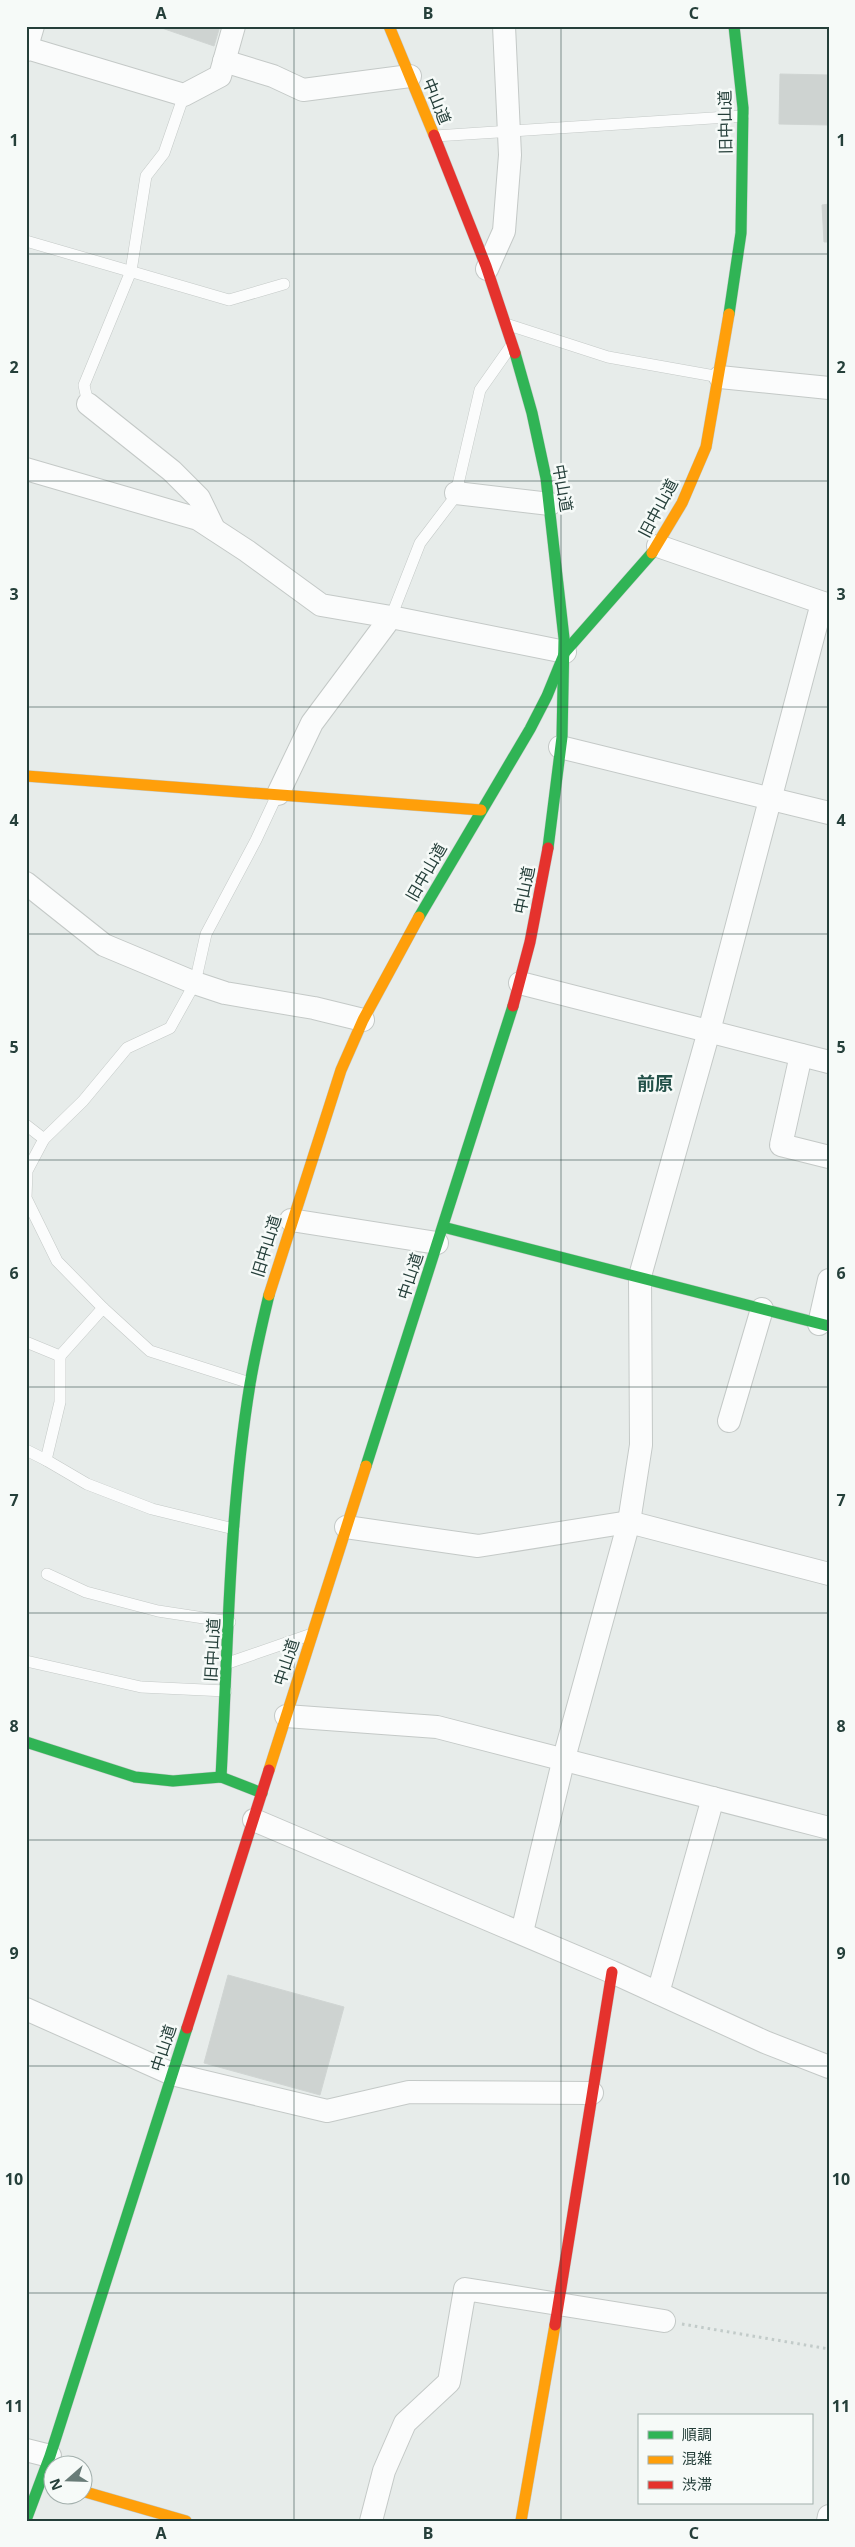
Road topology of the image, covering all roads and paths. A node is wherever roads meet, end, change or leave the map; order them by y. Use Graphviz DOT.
graph roads {
  1 [pos="34,26"];
  2 [pos="234,26"];
  3 [pos="390,26"];
  4 [pos="504,26"];
  5 [pos="734,26"];
  6 [pos="27,49"];
  7 [pos="224,61"];
  8 [pos="410,76"];
  9 [pos="184,95"];
  10 [pos="743,116"];
  11 [pos="509,131"];
  12 [pos="434,136"];
  13 [pos="26,241"];
  14 [pos="487,269"];
  15 [pos="131,271"];
  16 [pos="284,284"];
  17 [pos="506,324"];
  18 [pos="513,344"];
  19 [pos="720,377"];
  20 [pos="829,388"];
  21 [pos="88,404"];
  22 [pos="26,469"];
  23 [pos="456,493"];
  24 [pos="550,504"];
  25 [pos="214,529"];
  26 [pos="658,546"];
  27 [pos="825,604"];
  28 [pos="391,617"];
  29 [pos="565,652"];
  30 [pos="560,747"];
  31 [pos="26,776"];
  32 [pos="278,794"];
  33 [pos="770,798"];
  34 [pos="481,810"];
  35 [pos="829,813"];
  36 [pos="26,883"];
  37 [pos="520,983"];
  38 [pos="196,984"];
  39 [pos="363,1020"];
  40 [pos="709,1031"];
  41 [pos="801,1055"];
  42 [pos="829,1062"];
  43 [pos="26,1125"];
  44 [pos="44,1139"];
  45 [pos="829,1157"];
  46 [pos="291,1220"];
  47 [pos="440,1235"];
  48 [pos="640,1276"];
  49 [pos="829,1280"];
  50 [pos="104,1308"];
  51 [pos="762,1309"];
  52 [pos="824,1325"];
  53 [pos="26,1342"];
  54 [pos="60,1356"];
  55 [pos="250,1383"];
  56 [pos="729,1422"];
  57 [pos="26,1450"];
  58 [pos="46,1460"];
  59 [pos="629,1522"];
  60 [pos="346,1527"];
  61 [pos="234,1529"];
  62 [pos="47,1574"];
  63 [pos="829,1574"];
  64 [pos="230,1622"];
  65 [pos="312,1634"];
  66 [pos="26,1661"];
  67 [pos="228,1663"];
  68 [pos="226,1691"];
  69 [pos="286,1716"];
  70 [pos="26,1742"];
  71 [pos="564,1758"];
  72 [pos="221,1777"];
  73 [pos="262,1793"];
  74 [pos="713,1798"];
  75 [pos="254,1820"];
  76 [pos="829,1828"];
  77 [pos="522,1932"];
  78 [pos="612,1972"];
  79 [pos="658,1993"];
  80 [pos="26,2009"];
  81 [pos="829,2067"];
  82 [pos="172,2074"];
  83 [pos="592,2093"];
  84 [pos="558,2303"];
  85 [pos="664,2321"];
  86 [pos="829,2349"];
  87 [pos="26,2450"];
  88 [pos="42,2454"];
  89 [pos="51,2454"];
  90 [pos="42,2488"];
  91 [pos="92,2494"];
  92 [pos="28,2512"];
  93 [pos="829,2516"];
  94 [pos="186,2521"];
  95 [pos="371,2521"];
  96 [pos="521,2521"];
  97 [pos="828,2521"];
  1 -- 6 [label="street"];
  2 -- 7 [label="street"];
  3 -- 8 [label="main road, 中山道"];
  4 -- 11 [label="street"];
  5 -- 10 [label="main road, 旧中山道"];
  6 -- 9 [label="street"];
  7 -- 8 [label="street"];
  7 -- 9 [label="street"];
  8 -- 12 [label="main road, 中山道"];
  9 -- 15 [label="lane"];
  10 -- 11 [label="lane"];
  10 -- 19 [label="main road, 旧中山道"];
  11 -- 12 [label="lane"];
  11 -- 14 [label="street"];
  12 -- 14 [label="main road, 中山道"];
  13 -- 15 [label="lane"];
  14 -- 17 [label="main road, 中山道"];
  15 -- 16 [label="lane"];
  15 -- 21 [label="lane"];
  17 -- 18 [label="main road, 中山道"];
  17 -- 19 [label="lane"];
  18 -- 23 [label="lane"];
  18 -- 24 [label="main road, 中山道"];
  19 -- 20 [label="street"];
  19 -- 26 [label="main road, 旧中山道"];
  21 -- 25 [label="street"];
  22 -- 25 [label="street"];
  23 -- 24 [label="street"];
  23 -- 28 [label="lane"];
  24 -- 29 [label="main road, 中山道"];
  25 -- 28 [label="street"];
  26 -- 27 [label="street"];
  26 -- 29 [label="main road, 旧中山道"];
  27 -- 33 [label="street"];
  28 -- 29 [label="street"];
  28 -- 32 [label="street"];
  29 -- 30 [label="main road, 中山道"];
  29 -- 34 [label="main road, 旧中山道"];
  30 -- 33 [label="street"];
  30 -- 37 [label="main road, 中山道"];
  31 -- 32 [label="main road"];
  32 -- 34 [label="main road"];
  32 -- 38 [label="lane"];
  33 -- 35 [label="street"];
  33 -- 40 [label="street"];
  34 -- 39 [label="main road, 旧中山道"];
  36 -- 38 [label="street"];
  37 -- 40 [label="street"];
  37 -- 47 [label="main road, 中山道"];
  38 -- 39 [label="street"];
  38 -- 44 [label="lane"];
  39 -- 46 [label="main road, 旧中山道"];
  40 -- 41 [label="street"];
  40 -- 48 [label="street"];
  41 -- 42 [label="street"];
  41 -- 45 [label="street"];
  43 -- 44 [label="lane"];
  44 -- 50 [label="lane"];
  46 -- 47 [label="street"];
  46 -- 55 [label="main road, 旧中山道"];
  47 -- 48 [label="main road"];
  47 -- 60 [label="main road, 中山道"];
  48 -- 51 [label="main road"];
  48 -- 59 [label="street"];
  49 -- 52 [label="street"];
  50 -- 54 [label="lane"];
  50 -- 55 [label="lane"];
  51 -- 52 [label="main road"];
  51 -- 56 [label="street"];
  53 -- 54 [label="lane"];
  54 -- 58 [label="lane"];
  55 -- 61 [label="main road, 旧中山道"];
  57 -- 58 [label="lane"];
  58 -- 61 [label="lane"];
  59 -- 60 [label="street"];
  59 -- 63 [label="street"];
  59 -- 71 [label="street"];
  60 -- 65 [label="main road, 中山道"];
  61 -- 64 [label="main road, 旧中山道"];
  62 -- 64 [label="lane"];
  64 -- 67 [label="main road, 旧中山道"];
  65 -- 67 [label="lane"];
  65 -- 69 [label="main road, 中山道"];
  66 -- 68 [label="lane"];
  67 -- 68 [label="main road, 旧中山道"];
  68 -- 72 [label="main road, 旧中山道"];
  69 -- 71 [label="street"];
  69 -- 73 [label="main road, 中山道"];
  70 -- 72 [label="main road"];
  71 -- 74 [label="street"];
  71 -- 77 [label="street"];
  72 -- 73 [label="main road"];
  73 -- 75 [label="main road, 中山道"];
  74 -- 76 [label="street"];
  74 -- 79 [label="street"];
  75 -- 77 [label="street"];
  75 -- 82 [label="main road, 中山道"];
  77 -- 78 [label="street"];
  78 -- 79 [label="street"];
  78 -- 83 [label="main road"];
  79 -- 81 [label="street"];
  80 -- 82 [label="street"];
  82 -- 83 [label="street"];
  82 -- 89 [label="main road, 中山道"];
  83 -- 84 [label="main road"];
  84 -- 85 [label="street"];
  84 -- 95 [label="street"];
  84 -- 96 [label="main road"];
  85 -- 86 [label="path"];
  87 -- 88 [label="street"];
  90 -- 92 [label="main road, 中山道"];
  91 -- 94 [label="main road"];
  93 -- 97 [label="street"];
}
